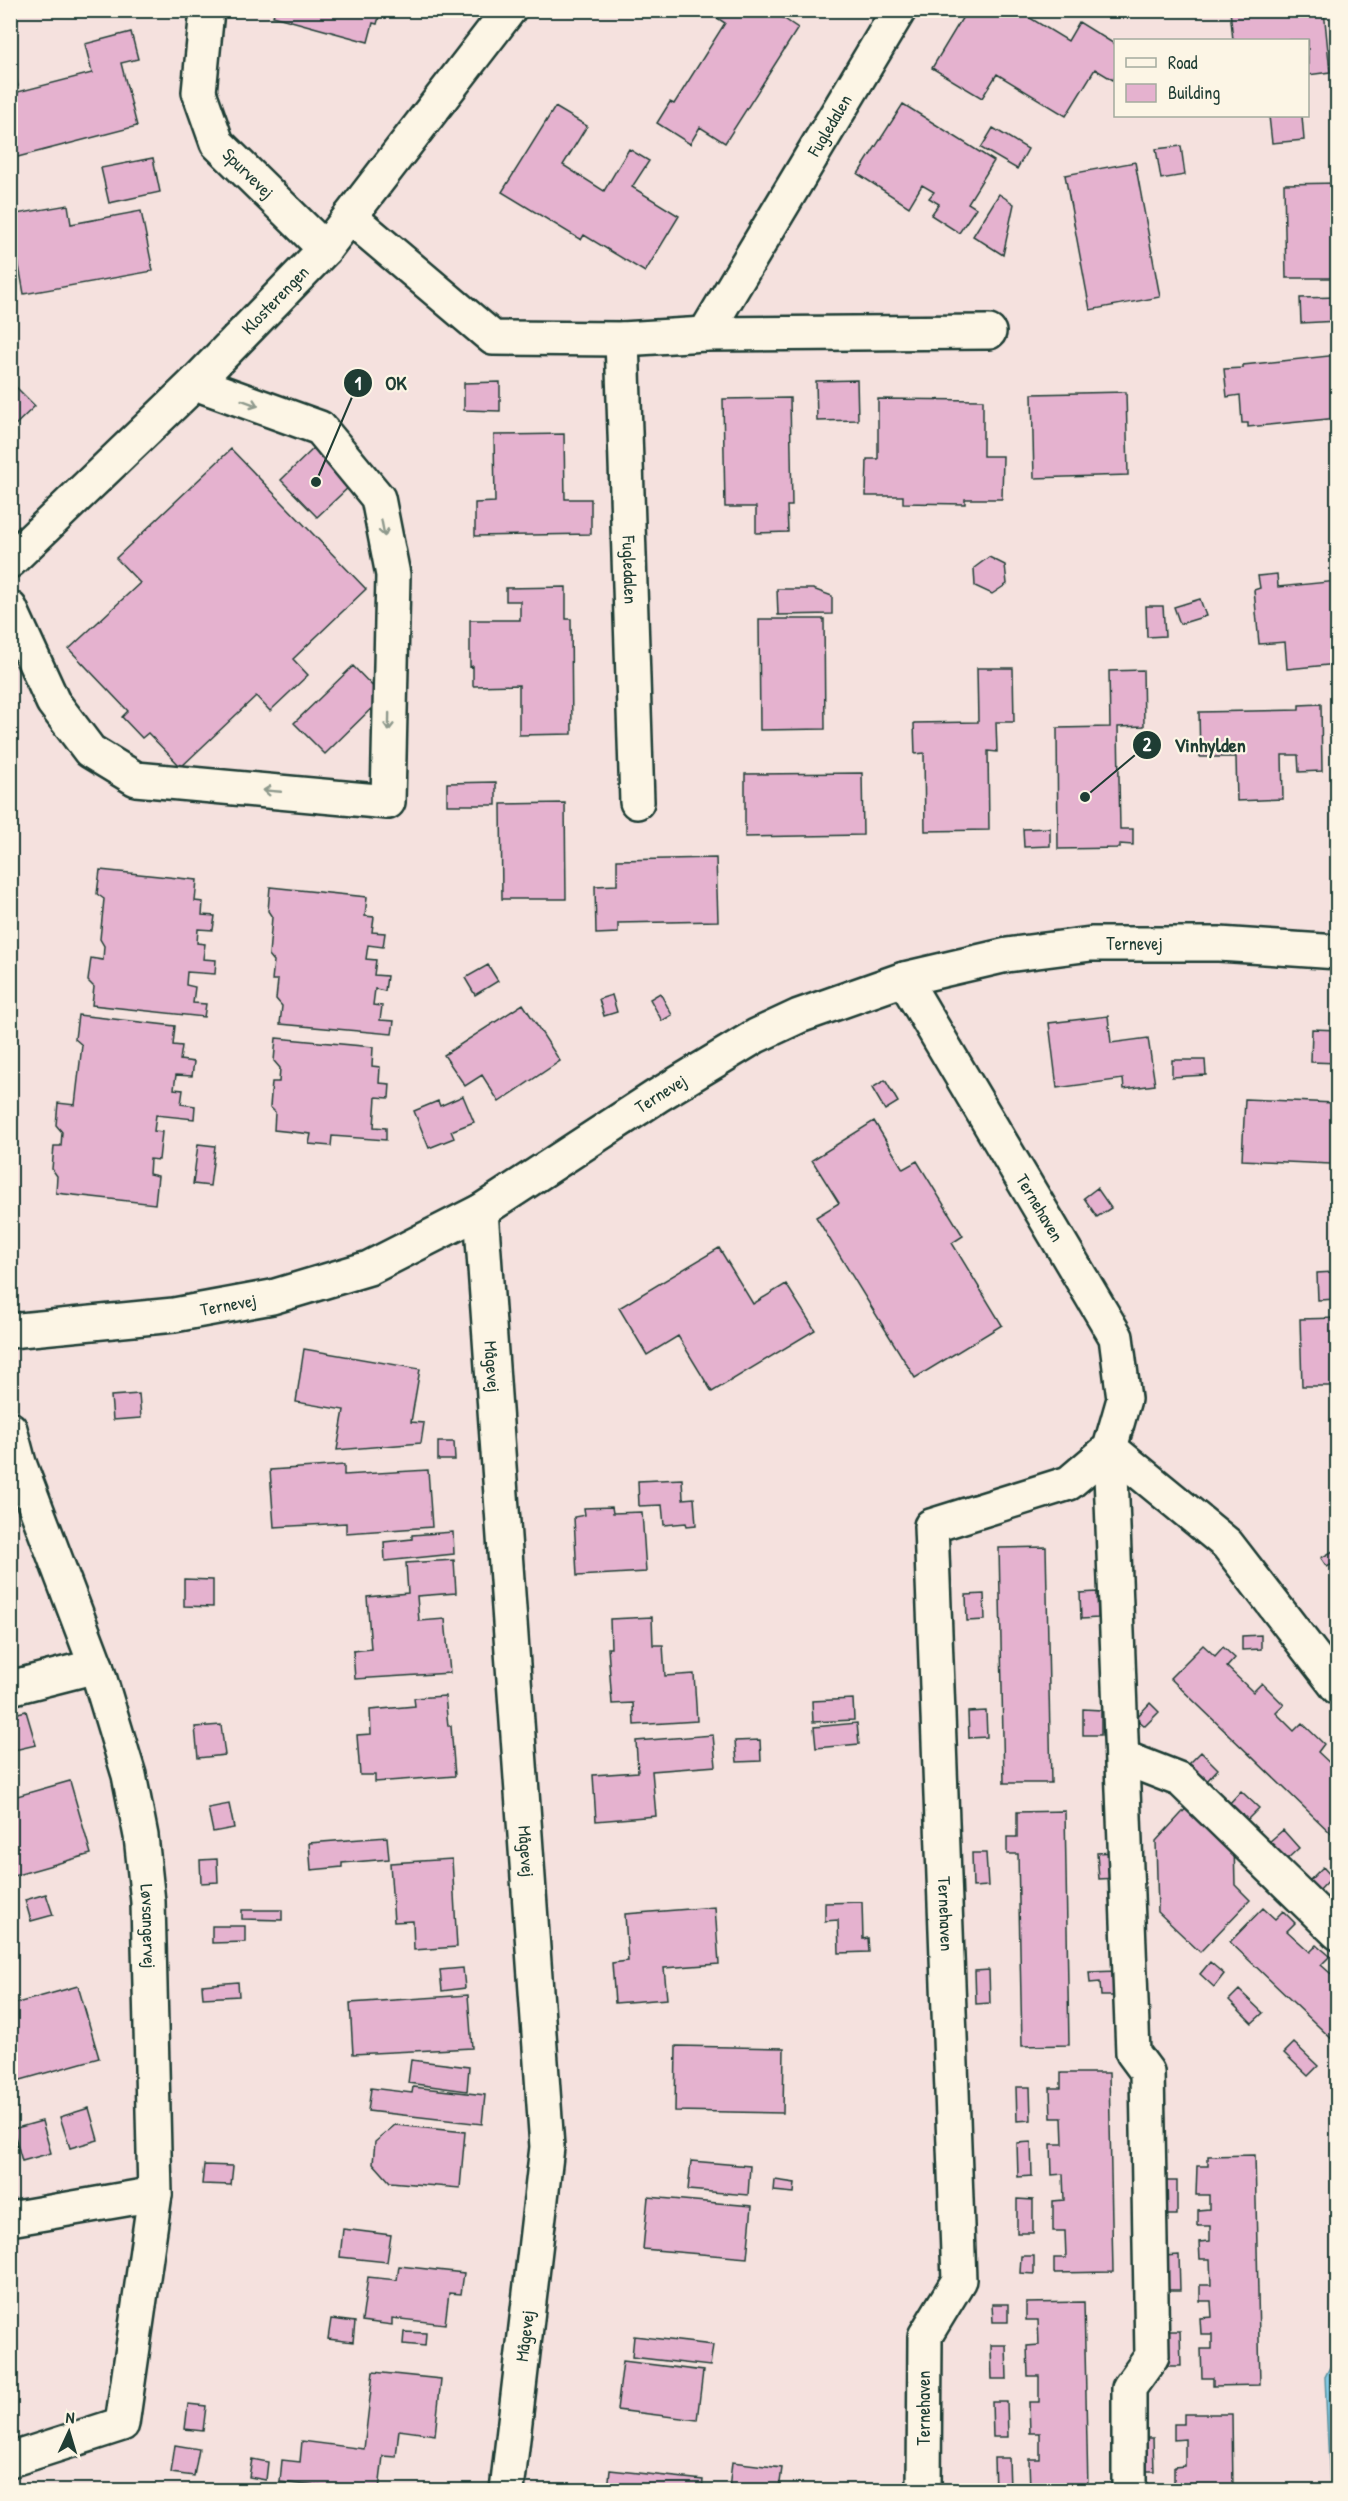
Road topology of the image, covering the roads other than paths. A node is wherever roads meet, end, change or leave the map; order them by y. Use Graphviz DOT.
graph roads {
  1 [pos="207,10"];
  2 [pos="509,10"];
  3 [pos="899,10"];
  4 [pos="350,217"];
  5 [pos="325,249"];
  6 [pos="989,333"];
  7 [pos="705,334"];
  8 [pos="622,339"];
  9 [pos="195,383"];
  10 [pos="10,561"];
  11 [pos="10,608"];
  12 [pos="637,802"];
  13 [pos="1338,952"];
  14 [pos="904,979"];
  15 [pos="481,1211"];
  16 [pos="10,1331"];
  17 [pos="10,1429"];
  18 [pos="1110,1448"];
  19 [pos="96,1666"];
  20 [pos="10,1688"];
  21 [pos="1338,1688"];
  22 [pos="1122,1757"];
  23 [pos="1338,1933"];
  24 [pos="155,2194"];
  25 [pos="10,2219"];
  26 [pos="10,2460"];
  27 [pos="507,2490"];
  28 [pos="924,2490"];
  29 [pos="1129,2490"];
  1 -- 5 [label="street, Spurvevej"];
  2 -- 4 [label="street, Klosterengen"];
  3 -- 7 [label="street, Fugledalen"];
  4 -- 5 [label="street, Klosterengen"];
  4 -- 8 [label="street"];
  5 -- 9 [label="street, Klosterengen"];
  6 -- 7 [label="street"];
  7 -- 8 [label="street"];
  8 -- 12 [label="street, Fugledalen"];
  9 -- 10 [label="street, Klosterengen"];
  9 -- 11 [label="street, one-way"];
  13 -- 14 [label="street, Ternevej"];
  14 -- 15 [label="street, Ternevej"];
  14 -- 18 [label="street, Ternehaven"];
  15 -- 16 [label="street, Ternevej"];
  15 -- 27 [label="street, Mågevej"];
  17 -- 19 [label="street, Løvsangervej"];
  18 -- 21 [label="street"];
  18 -- 22 [label="street, Ternehaven"];
  18 -- 28 [label="street, Ternehaven"];
  19 -- 20 [label="street"];
  19 -- 24 [label="street, Løvsangervej"];
  22 -- 23 [label="street"];
  22 -- 29 [label="street, Ternehaven"];
  24 -- 25 [label="street"];
  24 -- 26 [label="street, Løvsangervej"];
}
